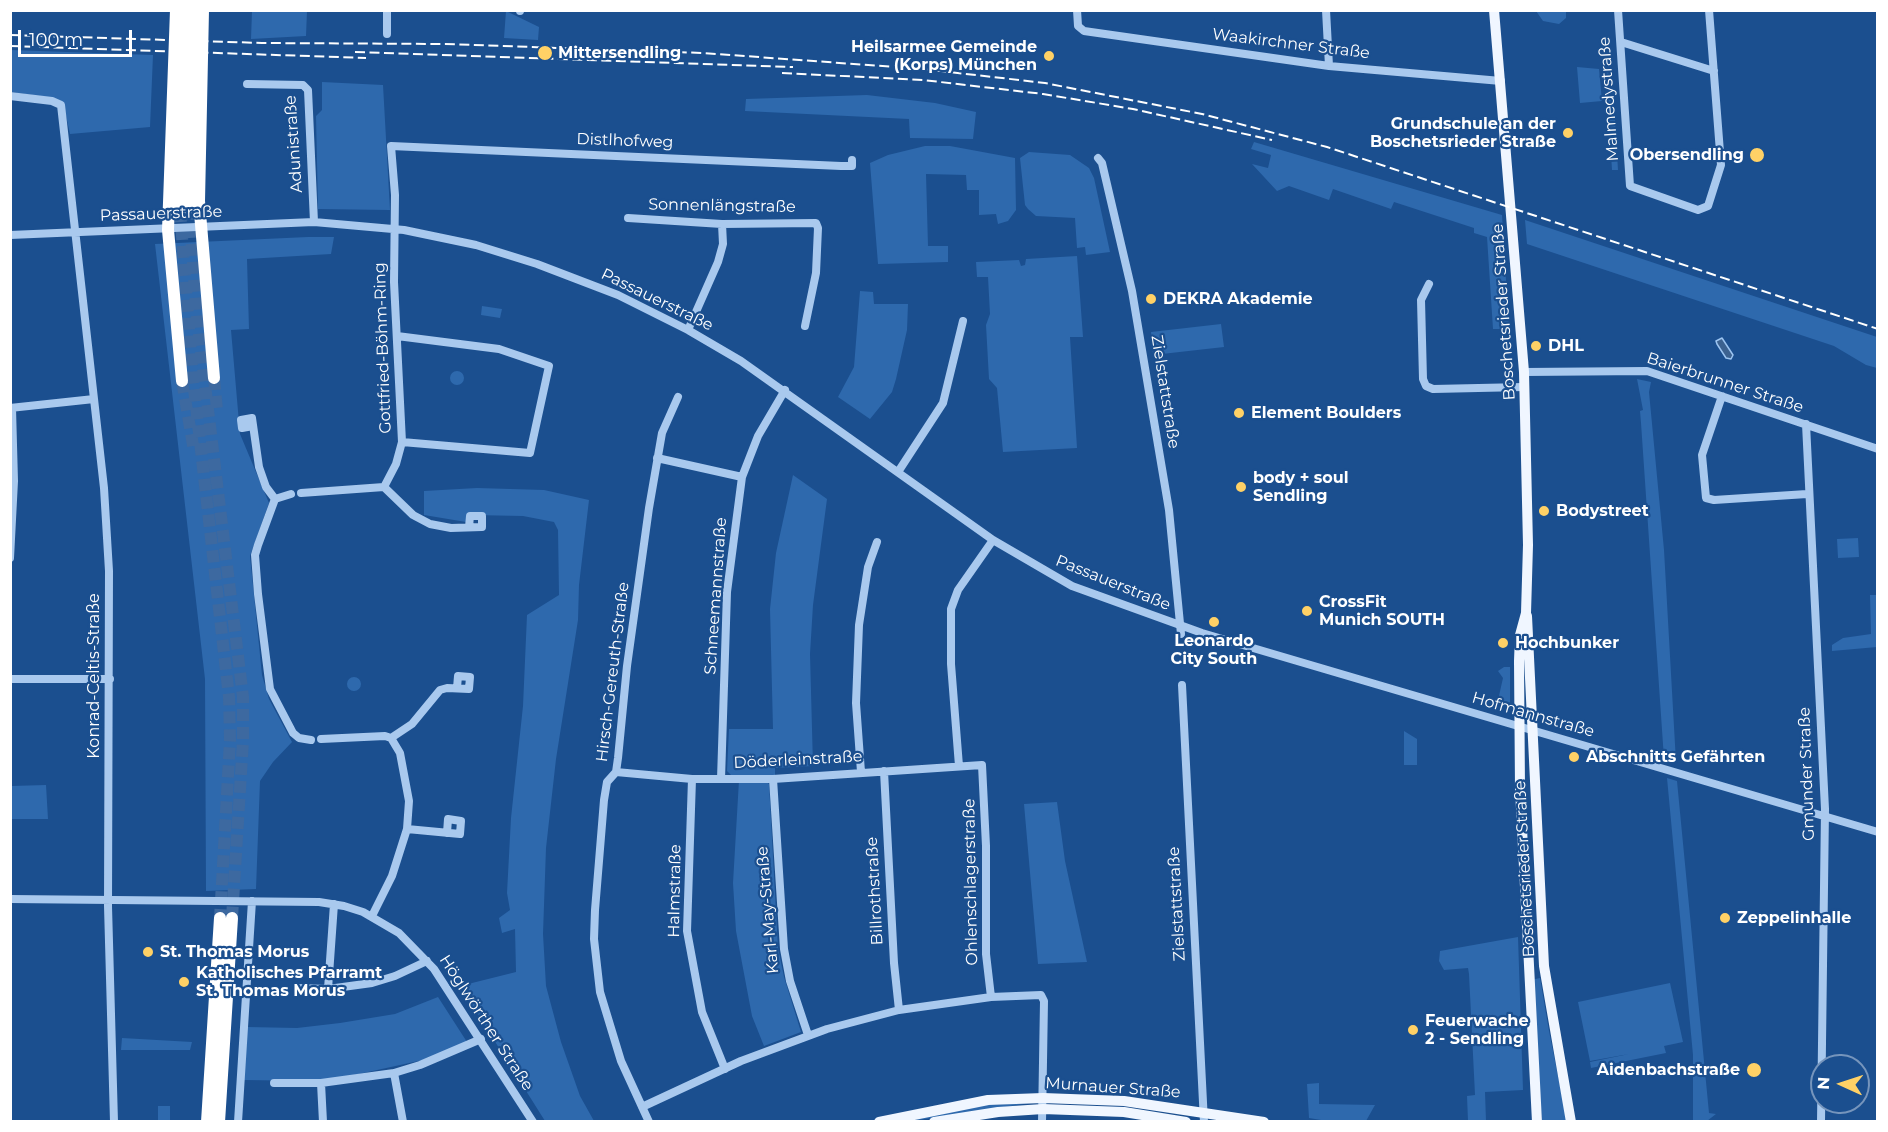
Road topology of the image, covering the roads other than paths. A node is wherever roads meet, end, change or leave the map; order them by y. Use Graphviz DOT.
graph roads {
  1 [pos="176,10"];
  2 [pos="184,10"];
  3 [pos="194,10"];
  4 [pos="203,10"];
  5 [pos="387,10"];
  6 [pos="1077,10"];
  7 [pos="1326,10"];
  8 [pos="1494,10"];
  9 [pos="1618,10"];
  10 [pos="1709,10"];
  11 [pos="387,34"];
  12 [pos="1621,42"];
  13 [pos="1329,66"];
  14 [pos="1714,71"];
  15 [pos="1501,81"];
  16 [pos="247,84"];
  17 [pos="10,96"];
  18 [pos="391,146"];
  19 [pos="1098,158"];
  20 [pos="852,160"];
  21 [pos="628,218"];
  22 [pos="314,222"];
  23 [pos="722,224"];
  24 [pos="201,228"];
  25 [pos="395,228"];
  26 [pos="168,230"];
  27 [pos="77,232"];
  28 [pos="10,235"];
  29 [pos="1429,284"];
  30 [pos="963,321"];
  31 [pos="805,326"];
  32 [pos="688,330"];
  33 [pos="398,336"];
  34 [pos="1524,372"];
  35 [pos="214,378"];
  36 [pos="182,381"];
  37 [pos="1524,387"];
  38 [pos="785,390"];
  39 [pos="1722,396"];
  40 [pos="678,397"];
  41 [pos="94,399"];
  42 [pos="11,408"];
  43 [pos="1806,424"];
  44 [pos="253,426"];
  45 [pos="402,442"];
  46 [pos="1878,449"];
  47 [pos="657,458"];
  48 [pos="898,472"];
  49 [pos="742,477"];
  50 [pos="384,487"];
  51 [pos="1807,494"];
  52 [pos="275,499"];
  53 [pos="469,527"];
  54 [pos="993,540"];
  55 [pos="877,542"];
  56 [pos="10,558"];
  57 [pos="1526,612"];
  58 [pos="1181,630"];
  59 [pos="10,679"];
  60 [pos="110,679"];
  61 [pos="1182,685"];
  62 [pos="457,688"];
  63 [pos="1520,726"];
  64 [pos="1533,729"];
  65 [pos="391,738"];
  66 [pos="321,739"];
  67 [pos="311,740"];
  68 [pos="982,765"];
  69 [pos="958,766"];
  70 [pos="884,771"];
  71 [pos="616,772"];
  72 [pos="861,772"];
  73 [pos="692,779"];
  74 [pos="722,779"];
  75 [pos="773,779"];
  76 [pos="1825,816"];
  77 [pos="407,829"];
  78 [pos="1878,832"];
  79 [pos="447,833"];
  80 [pos="10,899"];
  81 [pos="110,900"];
  82 [pos="252,901"];
  83 [pos="334,904"];
  84 [pos="372,916"];
  85 [pos="427,961"];
  86 [pos="297,988"];
  87 [pos="328,989"];
  88 [pos="991,997"];
  89 [pos="899,1010"];
  90 [pos="808,1035"];
  91 [pos="481,1039"];
  92 [pos="725,1069"];
  93 [pos="394,1073"];
  94 [pos="274,1083"];
  95 [pos="321,1083"];
  96 [pos="1043,1103"];
  97 [pos="642,1107"];
  98 [pos="1204,1116"];
  99 [pos="207,1117"];
  100 [pos="114,1122"];
  101 [pos="219,1122"];
  102 [pos="238,1122"];
  103 [pos="323,1122"];
  104 [pos="403,1122"];
  105 [pos="532,1122"];
  106 [pos="649,1122"];
  107 [pos="879,1122"];
  108 [pos="934,1122"];
  109 [pos="1042,1122"];
  110 [pos="1186,1122"];
  111 [pos="1264,1122"];
  112 [pos="1537,1122"];
  113 [pos="1571,1122"];
  114 [pos="1821,1122"];
  1 -- 26 [label="highway"];
  2 -- 3 [label="highway"];
  4 -- 24 [label="highway"];
  5 -- 11 [label="street"];
  6 -- 13 [label="street, Waakirchner Straße"];
  7 -- 13 [label="street"];
  8 -- 15 [label="main road, Boschetsrieder Straße"];
  9 -- 12 [label="street, Malmedystraße"];
  10 -- 14 [label="street"];
  12 -- 14 [label="street"];
  12 -- 14 [label="street, Malmedystraße"];
  13 -- 15 [label="street, Waakirchner Straße"];
  15 -- 34 [label="main road, Boschetsrieder Straße"];
  16 -- 22 [label="street, Adunistraße"];
  17 -- 27 [label="street, Konrad-Celtis-Straße"];
  18 -- 20 [label="street, Distlhofweg"];
  18 -- 25 [label="street, Gottfried-Böhm-Ring"];
  19 -- 58 [label="street, Zielstattstraße"];
  21 -- 23 [label="street, Sonnenlängstraße"];
  22 -- 24 [label="street, Passauerstraße"];
  22 -- 25 [label="street, Passauerstraße"];
  23 -- 31 [label="street, Sonnenlängstraße"];
  23 -- 32 [label="street"];
  24 -- 26 [label="street, Passauerstraße"];
  24 -- 35 [label="highway"];
  25 -- 32 [label="street, Passauerstraße"];
  25 -- 33 [label="street, Gottfried-Böhm-Ring"];
  26 -- 27 [label="street, Passauerstraße"];
  26 -- 36 [label="highway"];
  27 -- 28 [label="street, Passauerstraße"];
  27 -- 41 [label="street, Konrad-Celtis-Straße"];
  29 -- 37 [label="street"];
  30 -- 48 [label="street"];
  32 -- 38 [label="street, Passauerstraße"];
  33 -- 45 [label="street, Gottfried-Böhm-Ring"];
  33 -- 45 [label="street"];
  34 -- 37 [label="main road, Boschetsrieder Straße"];
  34 -- 39 [label="street, Baierbrunner Straße"];
  37 -- 57 [label="main road, Boschetsrieder Straße"];
  38 -- 48 [label="street, Passauerstraße"];
  38 -- 49 [label="street, Schneemannstraße"];
  39 -- 43 [label="street, Baierbrunner Straße"];
  39 -- 51 [label="street"];
  40 -- 47 [label="street, Hirsch-Gereuth-Straße"];
  41 -- 42 [label="street"];
  41 -- 60 [label="street, Konrad-Celtis-Straße"];
  42 -- 56 [label="street"];
  43 -- 46 [label="street, Baierbrunner Straße"];
  43 -- 51 [label="street, Gmunder Straße"];
  44 -- 52 [label="street"];
  45 -- 50 [label="street, Gottfried-Böhm-Ring"];
  47 -- 49 [label="street"];
  47 -- 71 [label="street, Hirsch-Gereuth-Straße"];
  48 -- 54 [label="street, Passauerstraße"];
  49 -- 74 [label="street, Schneemannstraße"];
  50 -- 52 [label="street"];
  50 -- 53 [label="street"];
  51 -- 76 [label="street, Gmunder Straße"];
  52 -- 67 [label="street"];
  54 -- 58 [label="street, Passauerstraße"];
  54 -- 69 [label="street"];
  55 -- 72 [label="street"];
  57 -- 63 [label="main road, Boschetsrieder Straße"];
  57 -- 64 [label="main road, Boschetsrieder Straße"];
  58 -- 63 [label="street, Hofmannstraße"];
  59 -- 60 [label="street"];
  60 -- 81 [label="street, Konrad-Celtis-Straße"];
  61 -- 98 [label="street, Zielstattstraße"];
  62 -- 65 [label="street"];
  63 -- 64 [label="street, Hofmannstraße"];
  63 -- 112 [label="main road, Boschetsrieder Straße"];
  64 -- 76 [label="street, Hofmannstraße"];
  64 -- 113 [label="main road, Boschetsrieder Straße"];
  65 -- 66 [label="street"];
  65 -- 77 [label="street"];
  68 -- 69 [label="street, Döderleinstraße"];
  68 -- 88 [label="street, Ohlenschlagerstraße"];
  69 -- 70 [label="street, Döderleinstraße"];
  70 -- 72 [label="street, Döderleinstraße"];
  70 -- 89 [label="street, Billrothstraße"];
  71 -- 73 [label="street, Döderleinstraße"];
  71 -- 97 [label="street, Hirsch-Gereuth-Straße"];
  72 -- 75 [label="street, Döderleinstraße"];
  73 -- 74 [label="street, Döderleinstraße"];
  73 -- 92 [label="street, Halmstraße"];
  74 -- 75 [label="street, Döderleinstraße"];
  75 -- 90 [label="street, Karl-May-Straße"];
  76 -- 78 [label="street, Hofmannstraße"];
  76 -- 114 [label="street, Gmunder Straße"];
  77 -- 79 [label="street"];
  77 -- 84 [label="street"];
  80 -- 81 [label="street, Höglwörther Straße"];
  81 -- 82 [label="street, Höglwörther Straße"];
  81 -- 100 [label="street, Konrad-Celtis-Straße"];
  82 -- 83 [label="street, Höglwörther Straße"];
  82 -- 102 [label="street"];
  83 -- 84 [label="street, Höglwörther Straße"];
  83 -- 87 [label="street"];
  84 -- 85 [label="street, Höglwörther Straße"];
  85 -- 87 [label="street"];
  85 -- 91 [label="street, Höglwörther Straße"];
  86 -- 87 [label="street"];
  88 -- 89 [label="street"];
  88 -- 96 [label="street"];
  89 -- 90 [label="street"];
  90 -- 92 [label="street"];
  91 -- 93 [label="street"];
  91 -- 105 [label="street, Höglwörther Straße"];
  92 -- 97 [label="street"];
  93 -- 95 [label="street"];
  93 -- 104 [label="street"];
  94 -- 95 [label="street"];
  95 -- 103 [label="street"];
  96 -- 98 [label="main road, Murnauer Straße"];
  96 -- 107 [label="main road, Murnauer Straße"];
  96 -- 108 [label="main road, Murnauer Straße"];
  96 -- 109 [label="street"];
  96 -- 110 [label="main road, Murnauer Straße"];
  97 -- 106 [label="street, Hirsch-Gereuth-Straße"];
  98 -- 111 [label="main road"];
  99 -- 101 [label="highway"];
}
